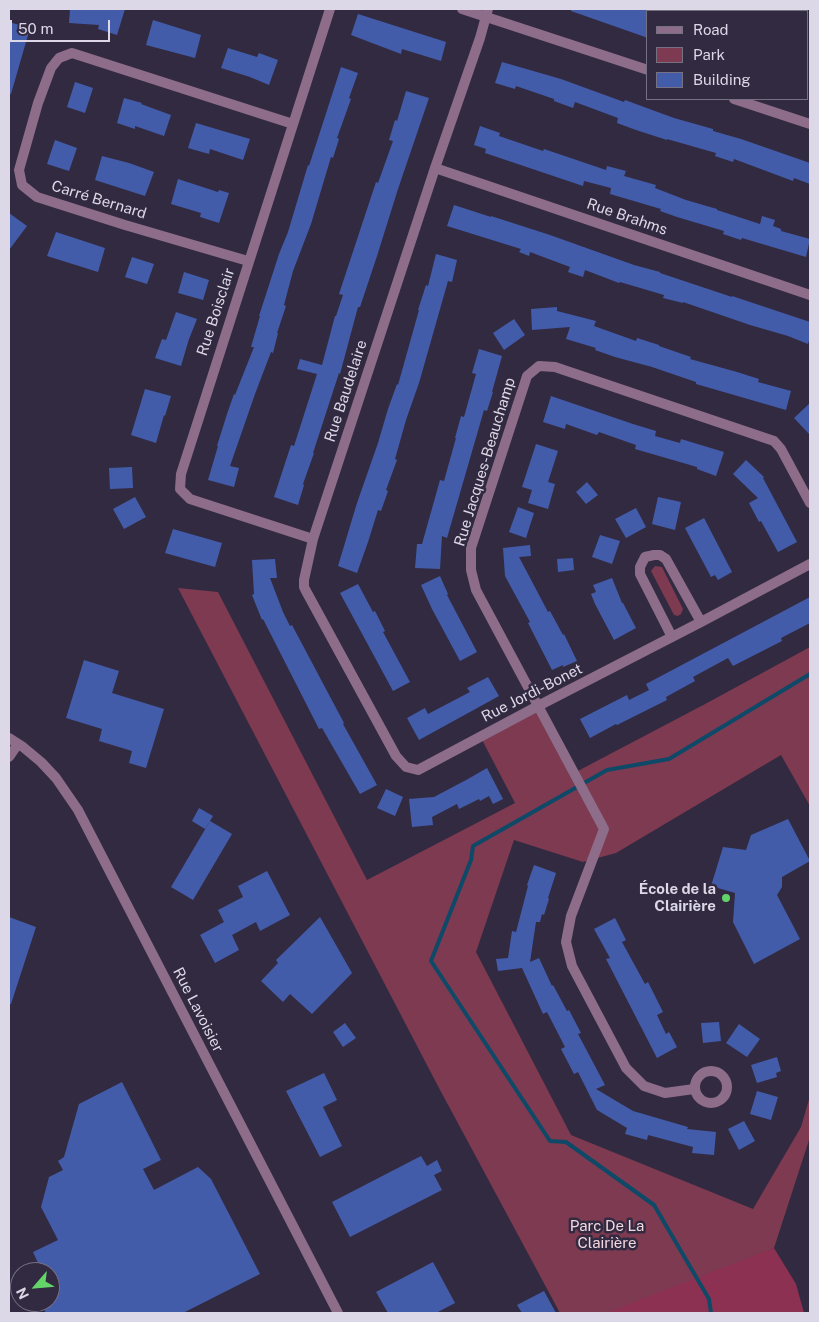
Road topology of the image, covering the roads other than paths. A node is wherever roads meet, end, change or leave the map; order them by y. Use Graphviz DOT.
graph roads {
  1 [pos="330,9"];
  2 [pos="462,9"];
  3 [pos="487,13"];
  4 [pos="646,69"];
  5 [pos="737,100"];
  6 [pos="293,124"];
  7 [pos="810,124"];
  8 [pos="435,168"];
  9 [pos="248,261"];
  10 [pos="810,295"];
  11 [pos="810,502"];
  12 [pos="313,539"];
  13 [pos="810,564"];
  14 [pos="701,622"];
  15 [pos="672,637"];
  16 [pos="538,706"];
  17 [pos="13,741"];
  18 [pos="9,757"];
  19 [pos="406,767"];
  20 [pos="694,1089"];
  21 [pos="338,1313"];
  1 -- 6 [label="street, Rue Boisclair"];
  2 -- 3 [label="street"];
  3 -- 4 [label="street"];
  3 -- 8 [label="street, Rue Baudelaire"];
  5 -- 7 [label="street"];
  6 -- 9 [label="street, Rue Boisclair"];
  6 -- 9 [label="street, Carré Bernard"];
  8 -- 10 [label="street, Rue Brahms"];
  8 -- 12 [label="street, Rue Baudelaire"];
  9 -- 12 [label="street, Rue Boisclair"];
  11 -- 16 [label="street, Rue Jacques-Beauchamp"];
  12 -- 19 [label="street, Rue Baudelaire"];
  13 -- 14 [label="street, Rue Jordi-Bonet"];
  14 -- 15 [label="street, Rue Jordi-Bonet"];
  14 -- 15 [label="street"];
  15 -- 16 [label="street, Rue Jordi-Bonet"];
  16 -- 19 [label="street, Rue Jordi-Bonet"];
  16 -- 20 [label="street, Rue Jacques-Beauchamp"];
  17 -- 18 [label="street"];
  17 -- 21 [label="street, Rue Lavoisier"];
}
